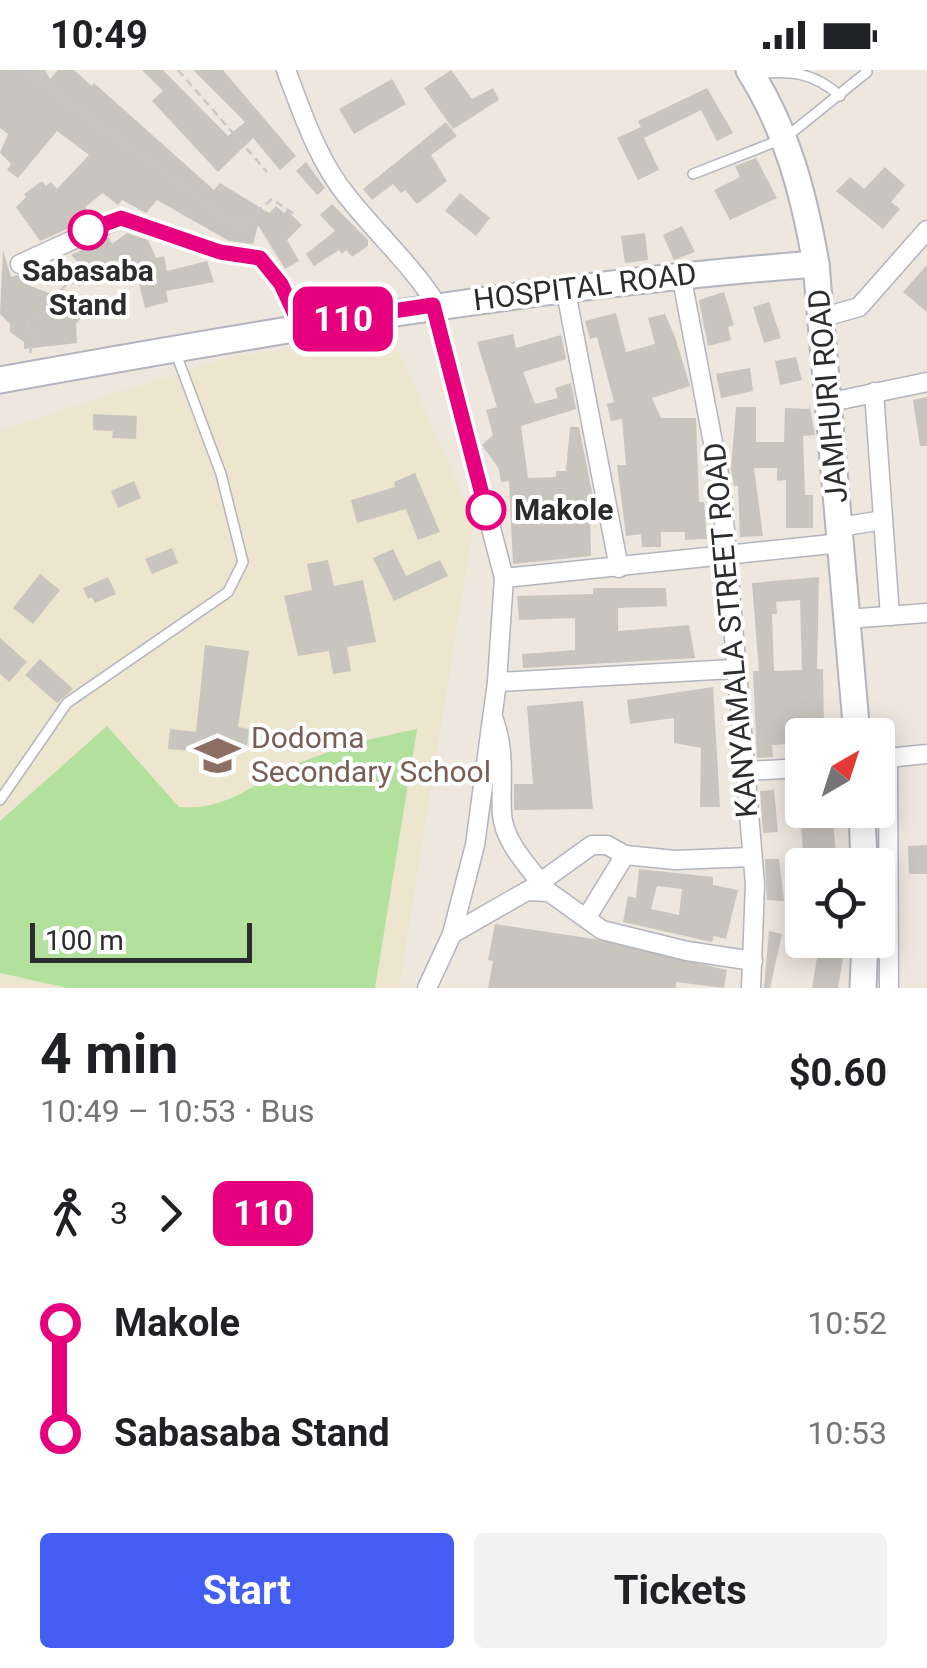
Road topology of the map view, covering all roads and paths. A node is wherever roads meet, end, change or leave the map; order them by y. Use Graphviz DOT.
graph roads {
  1 [pos="25,70"];
  2 [pos="178,70"];
  3 [pos="286,70"];
  4 [pos="867,72"];
  5 [pos="748,75"];
  6 [pos="840,96"];
  7 [pos="785,138"];
  8 [pos="267,172"];
  9 [pos="693,174"];
  10 [pos="294,214"];
  11 [pos="927,230"];
  12 [pos="152,258"];
  13 [pos="20,264"];
  14 [pos="816,264"];
  15 [pos="680,274"];
  16 [pos="565,287"];
  17 [pos="435,305"];
  18 [pos="824,317"];
  19 [pos="300,325"];
  20 [pos="174,348"];
  21 [pos="29,359"];
  22 [pos="0,380"];
  23 [pos="927,382"];
  24 [pos="874,392"];
  25 [pos="831,402"];
  26 [pos="883,520"];
  27 [pos="840,535"];
  28 [pos="726,553"];
  29 [pos="620,568"];
  30 [pos="504,578"];
  31 [pos="927,613"];
  32 [pos="890,616"];
  33 [pos="847,619"];
  34 [pos="734,668"];
  35 [pos="497,682"];
  36 [pos="492,715"];
  37 [pos="856,718"];
  38 [pos="927,754"];
  39 [pos="895,757"];
  40 [pos="785,769"];
  41 [pos="746,771"];
  42 [pos="0,800"];
  43 [pos="625,855"];
  44 [pos="752,857"];
  45 [pos="534,886"];
  46 [pos="587,916"];
  47 [pos="452,934"];
  48 [pos="864,958"];
  49 [pos="888,958"];
  50 [pos="753,960"];
  51 [pos="427,988"];
  52 [pos="750,988"];
  53 [pos="863,988"];
  54 [pos="890,988"];
  1 -- 10 [label="path"];
  2 -- 8 [label="path"];
  3 -- 17 [label="street"];
  4 -- 6 [label="lane"];
  5 -- 6 [label="lane"];
  5 -- 7 [label="street, JAMHURI ROAD"];
  6 -- 7 [label="lane"];
  7 -- 9 [label="lane"];
  7 -- 14 [label="street, JAMHURI ROAD"];
  11 -- 18 [label="street"];
  12 -- 21 [label="path"];
  13 -- 19 [label="street"];
  14 -- 15 [label="street, HOSPITAL ROAD"];
  14 -- 18 [label="street, JAMHURI ROAD"];
  15 -- 16 [label="street, HOSPITAL ROAD"];
  15 -- 28 [label="street, KANYAMALA STREET ROAD"];
  16 -- 17 [label="street, HOSPITAL ROAD"];
  16 -- 29 [label="street"];
  17 -- 19 [label="street, HOSPITAL ROAD"];
  17 -- 30 [label="street"];
  18 -- 25 [label="street, JAMHURI ROAD"];
  19 -- 20 [label="street, HOSPITAL ROAD"];
  20 -- 22 [label="street, HOSPITAL ROAD"];
  20 -- 42 [label="lane"];
  23 -- 24 [label="street"];
  24 -- 25 [label="street"];
  24 -- 26 [label="street"];
  25 -- 27 [label="street, JAMHURI ROAD"];
  26 -- 27 [label="street"];
  26 -- 32 [label="street"];
  27 -- 28 [label="street"];
  27 -- 33 [label="street, JAMHURI ROAD"];
  28 -- 29 [label="street"];
  28 -- 34 [label="street, KANYAMALA STREET ROAD"];
  29 -- 30 [label="street"];
  30 -- 35 [label="street"];
  31 -- 32 [label="street"];
  32 -- 33 [label="street"];
  33 -- 37 [label="street, JAMHURI ROAD"];
  34 -- 35 [label="street"];
  34 -- 41 [label="street, KANYAMALA STREET ROAD"];
  35 -- 36 [label="street"];
  36 -- 45 [label="street"];
  36 -- 47 [label="street"];
  38 -- 39 [label="street"];
  40 -- 41 [label="street"];
  41 -- 44 [label="street, KANYAMALA STREET ROAD"];
  43 -- 44 [label="street"];
  43 -- 45 [label="street"];
  43 -- 46 [label="street"];
  44 -- 50 [label="street, KANYAMALA STREET ROAD"];
  45 -- 46 [label="street"];
  45 -- 47 [label="street"];
  46 -- 50 [label="street"];
  47 -- 51 [label="street"];
  48 -- 53 [label="street"];
  49 -- 54 [label="street"];
  50 -- 52 [label="street, KANYAMALA STREET ROAD"];
}
